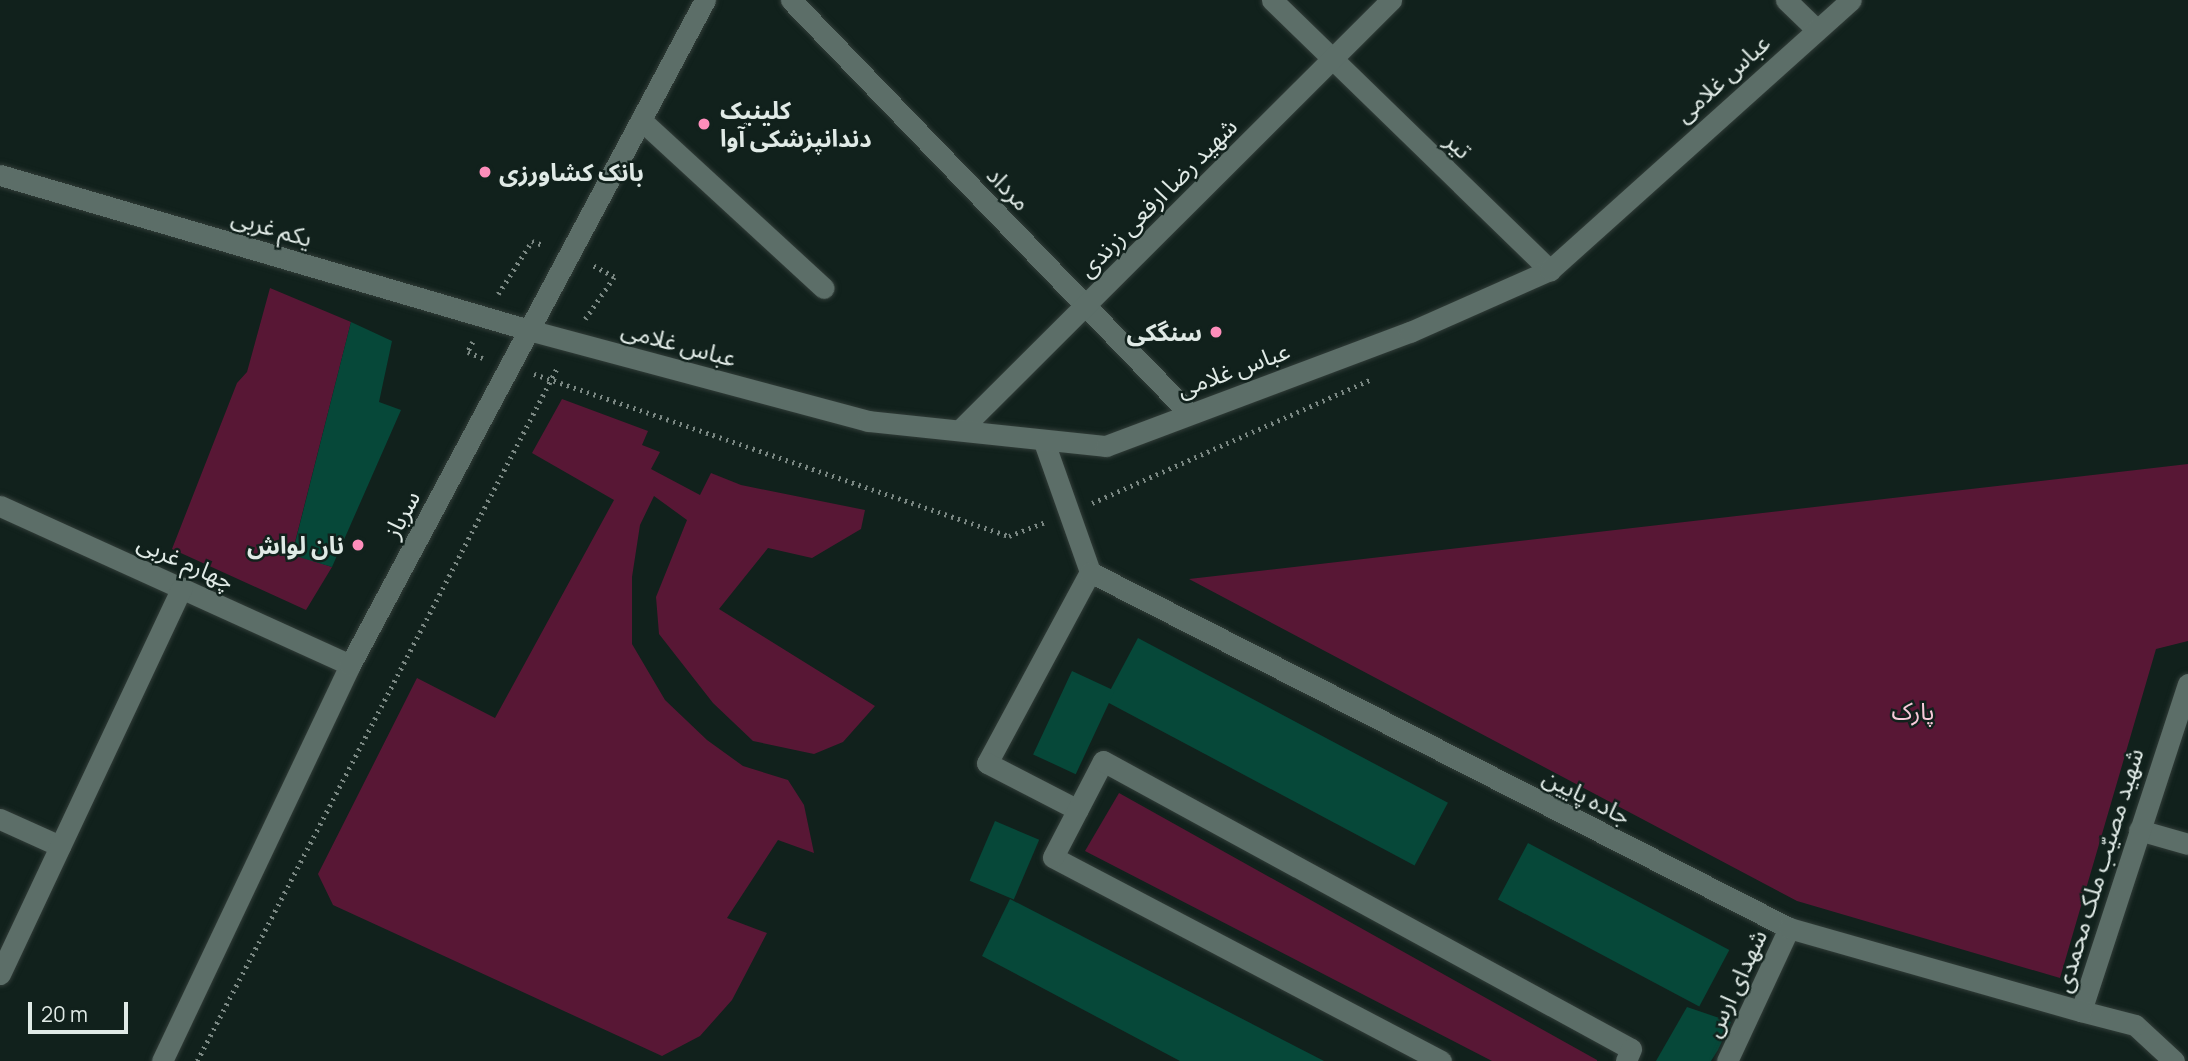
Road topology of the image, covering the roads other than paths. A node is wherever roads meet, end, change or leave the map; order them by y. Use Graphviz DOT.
graph roads {
  1 [pos="705,0"];
  2 [pos="791,0"];
  3 [pos="1272,0"];
  4 [pos="1391,0"];
  5 [pos="1786,0"];
  6 [pos="1851,0"];
  7 [pos="1816,29"];
  8 [pos="1332,58"];
  9 [pos="641,120"];
  10 [pos="0,175"];
  11 [pos="1550,270"];
  12 [pos="824,288"];
  13 [pos="1086,305"];
  14 [pos="529,330"];
  15 [pos="1189,413"];
  16 [pos="960,430"];
  17 [pos="1044,442"];
  18 [pos="0,506"];
  19 [pos="1090,572"];
  20 [pos="182,588"];
  21 [pos="350,665"];
  22 [pos="2188,684"];
  23 [pos="1078,810"];
  24 [pos="0,819"];
  25 [pos="2139,830"];
  26 [pos="2188,844"];
  27 [pos="60,846"];
  28 [pos="1789,928"];
  29 [pos="0,974"];
  30 [pos="2081,1011"];
  31 [pos="162,1061"];
  32 [pos="1441,1061"];
  33 [pos="1626,1061"];
  34 [pos="1727,1061"];
  35 [pos="2174,1061"];
  1 -- 9 [label="street, سرباز"];
  2 -- 13 [label="street, مرداد"];
  3 -- 8 [label="street, تیر"];
  4 -- 8 [label="street, شهید رضا ارفعی زرندی"];
  5 -- 7 [label="street"];
  6 -- 7 [label="street, عباس غلامی"];
  7 -- 11 [label="street, عباس غلامی"];
  8 -- 11 [label="street, تیر"];
  8 -- 13 [label="street, شهید رضا ارفعی زرندی"];
  9 -- 12 [label="street"];
  9 -- 14 [label="street, سرباز"];
  10 -- 14 [label="street, یکم غربی"];
  11 -- 15 [label="street, عباس غلامی"];
  13 -- 15 [label="street, مرداد"];
  13 -- 16 [label="street, شهید رضا ارفعی زرندی"];
  14 -- 16 [label="street, عباس غلامی"];
  14 -- 21 [label="street, سرباز"];
  15 -- 17 [label="street, عباس غلامی"];
  16 -- 17 [label="street, عباس غلامی"];
  17 -- 19 [label="street"];
  18 -- 20 [label="street, چهارم غربی"];
  19 -- 23 [label="street"];
  19 -- 28 [label="street, جاده پایین"];
  20 -- 21 [label="street, چهارم غربی"];
  20 -- 27 [label="street"];
  21 -- 31 [label="street, سرباز"];
  22 -- 25 [label="street, شهید مصیّب ملک محمدی"];
  23 -- 32 [label="street"];
  23 -- 33 [label="street"];
  24 -- 27 [label="street"];
  25 -- 26 [label="street"];
  25 -- 30 [label="street, شهید مصیّب ملک محمدی"];
  27 -- 29 [label="street"];
  28 -- 30 [label="street, جاده پایین"];
  28 -- 34 [label="street, شهدای ارس"];
  30 -- 35 [label="street, شهید مصیّب ملک محمدی"];
}
